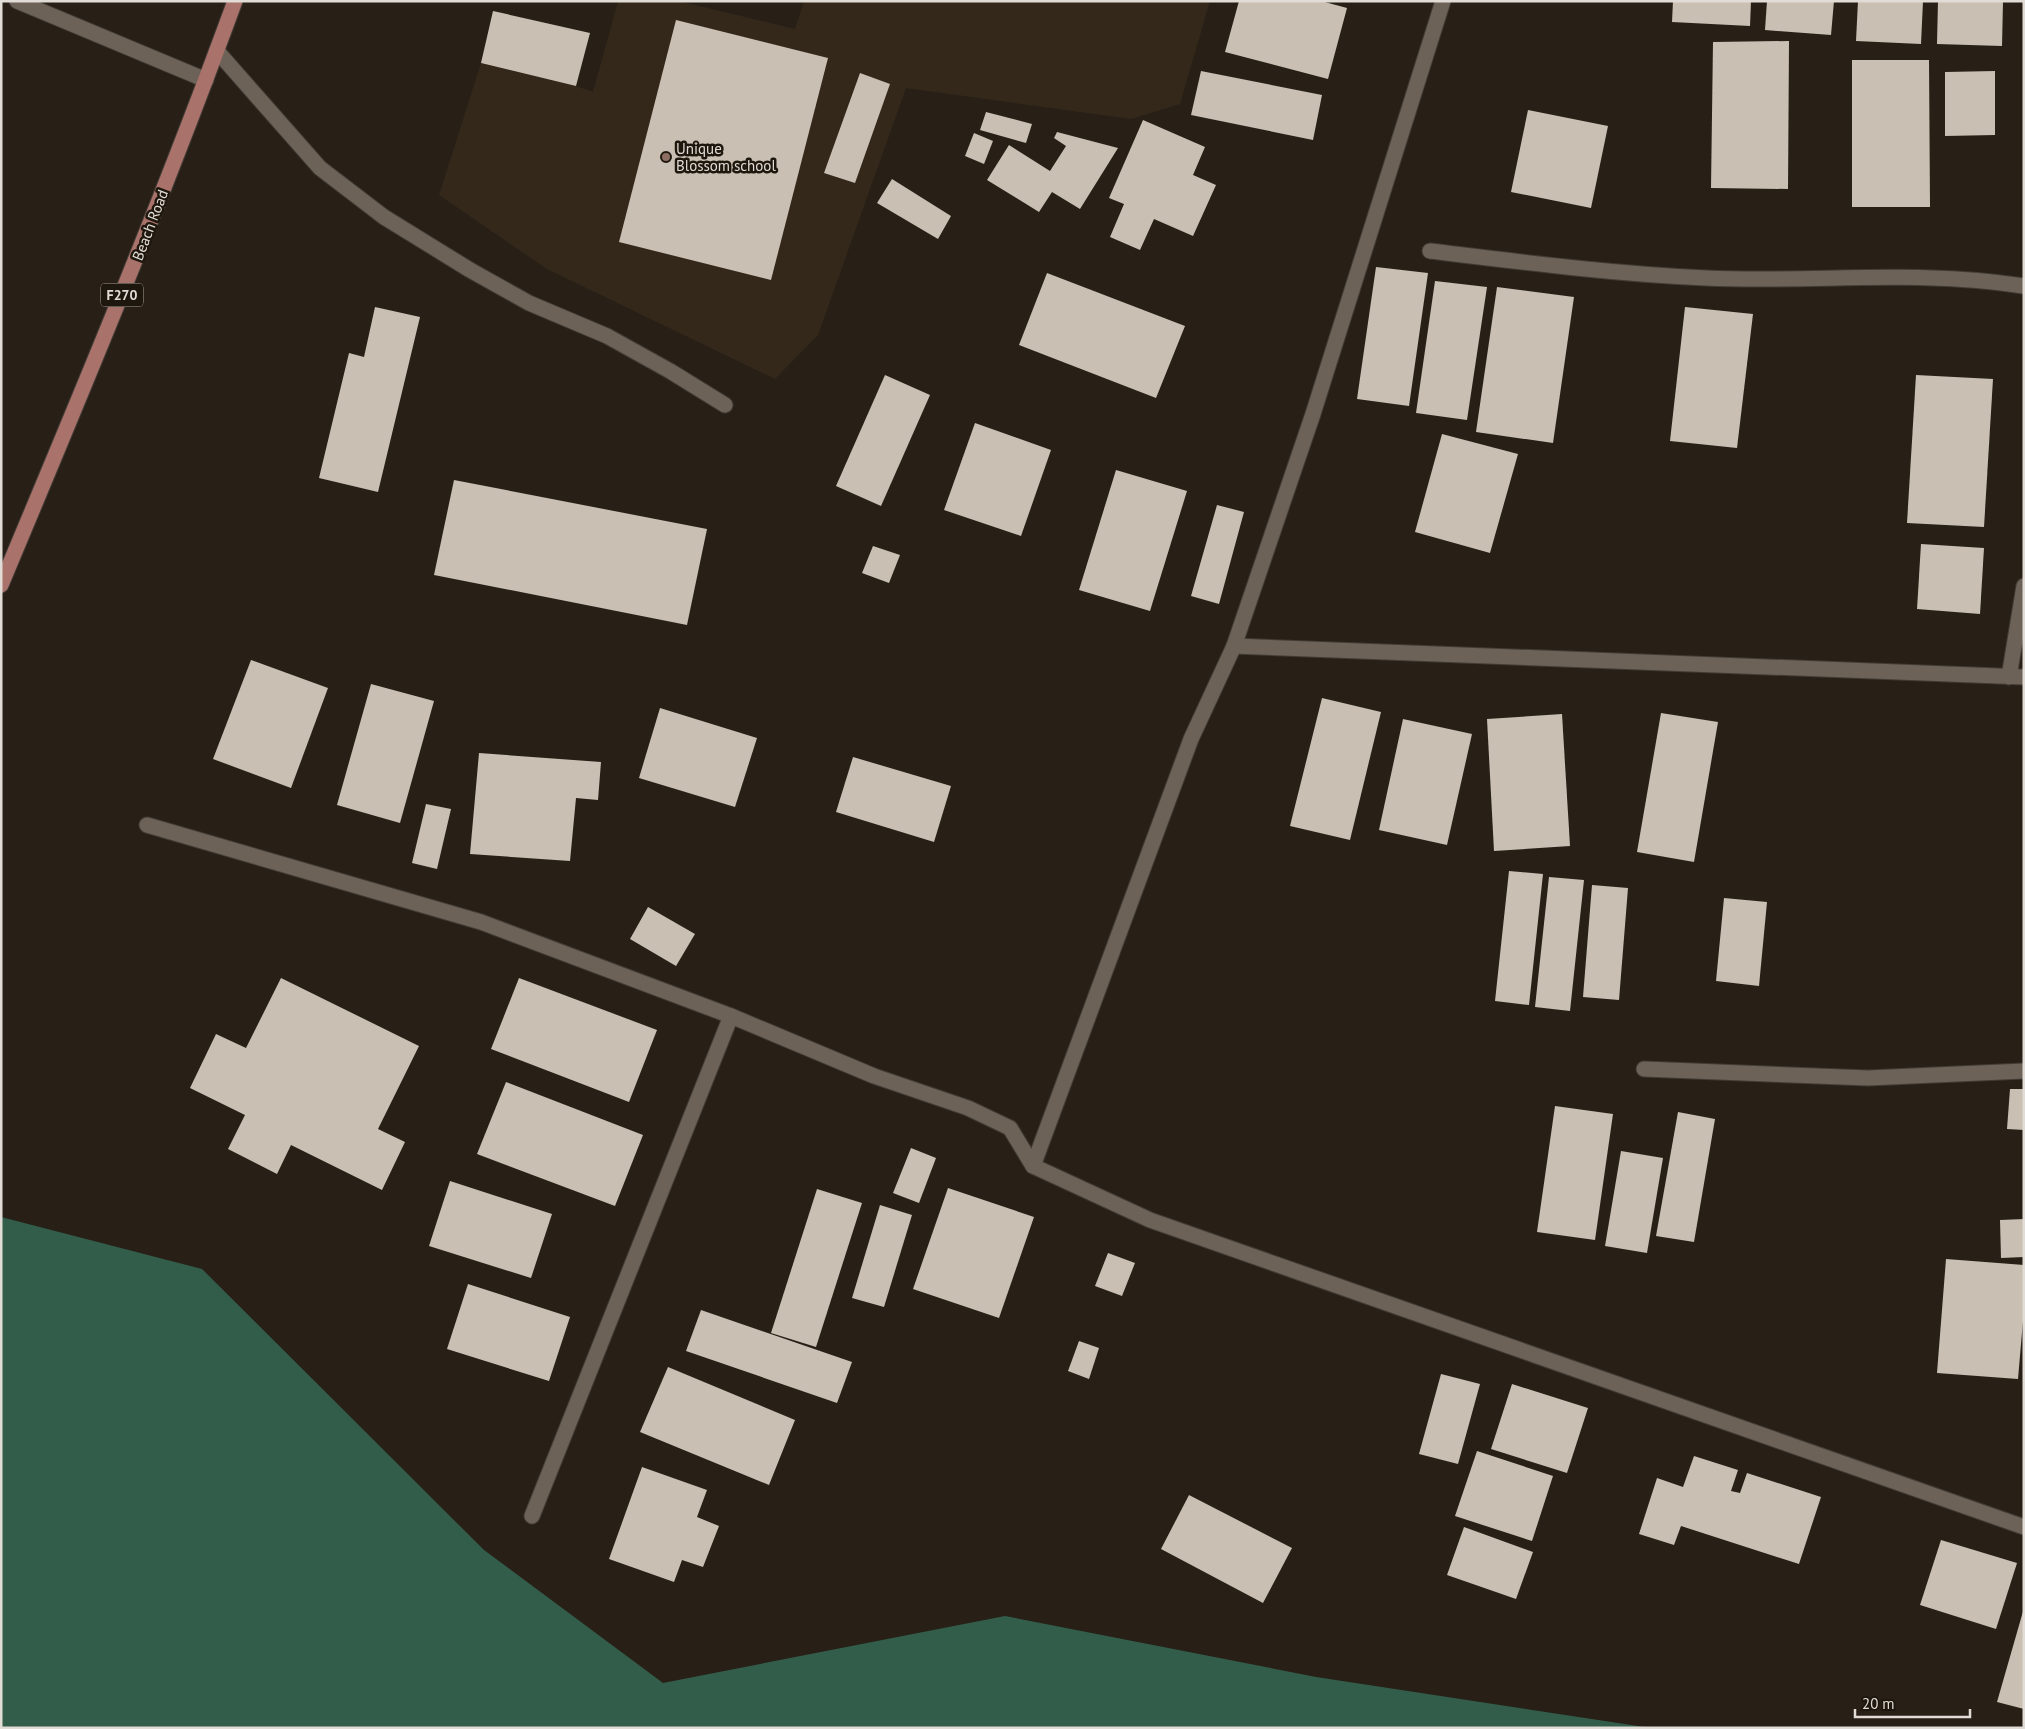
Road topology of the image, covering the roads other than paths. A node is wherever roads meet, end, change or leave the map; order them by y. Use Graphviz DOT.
graph roads {
  1 [pos="17,1"];
  2 [pos="235,1"];
  3 [pos="1442,1"];
  4 [pos="217,52"];
  5 [pos="206,80"];
  6 [pos="1430,251"];
  7 [pos="2024,286"];
  8 [pos="726,405"];
  9 [pos="1,585"];
  10 [pos="2024,586"];
  11 [pos="1234,646"];
  12 [pos="2017,677"];
  13 [pos="147,825"];
  14 [pos="731,1016"];
  15 [pos="1644,1069"];
  16 [pos="2024,1071"];
  17 [pos="1032,1166"];
  18 [pos="532,1516"];
  19 [pos="2024,1527"];
  1 -- 5 [label="street"];
  2 -- 4 [label="main road, Beach Road / F270"];
  3 -- 11 [label="street"];
  4 -- 5 [label="main road, Beach Road / F270"];
  4 -- 8 [label="street"];
  5 -- 9 [label="main road, Beach Road / F270"];
  6 -- 7 [label="street"];
  10 -- 12 [label="street"];
  11 -- 12 [label="street"];
  11 -- 17 [label="street"];
  13 -- 14 [label="street"];
  14 -- 17 [label="street"];
  14 -- 18 [label="street"];
  15 -- 16 [label="street"];
  17 -- 19 [label="street"];
}
